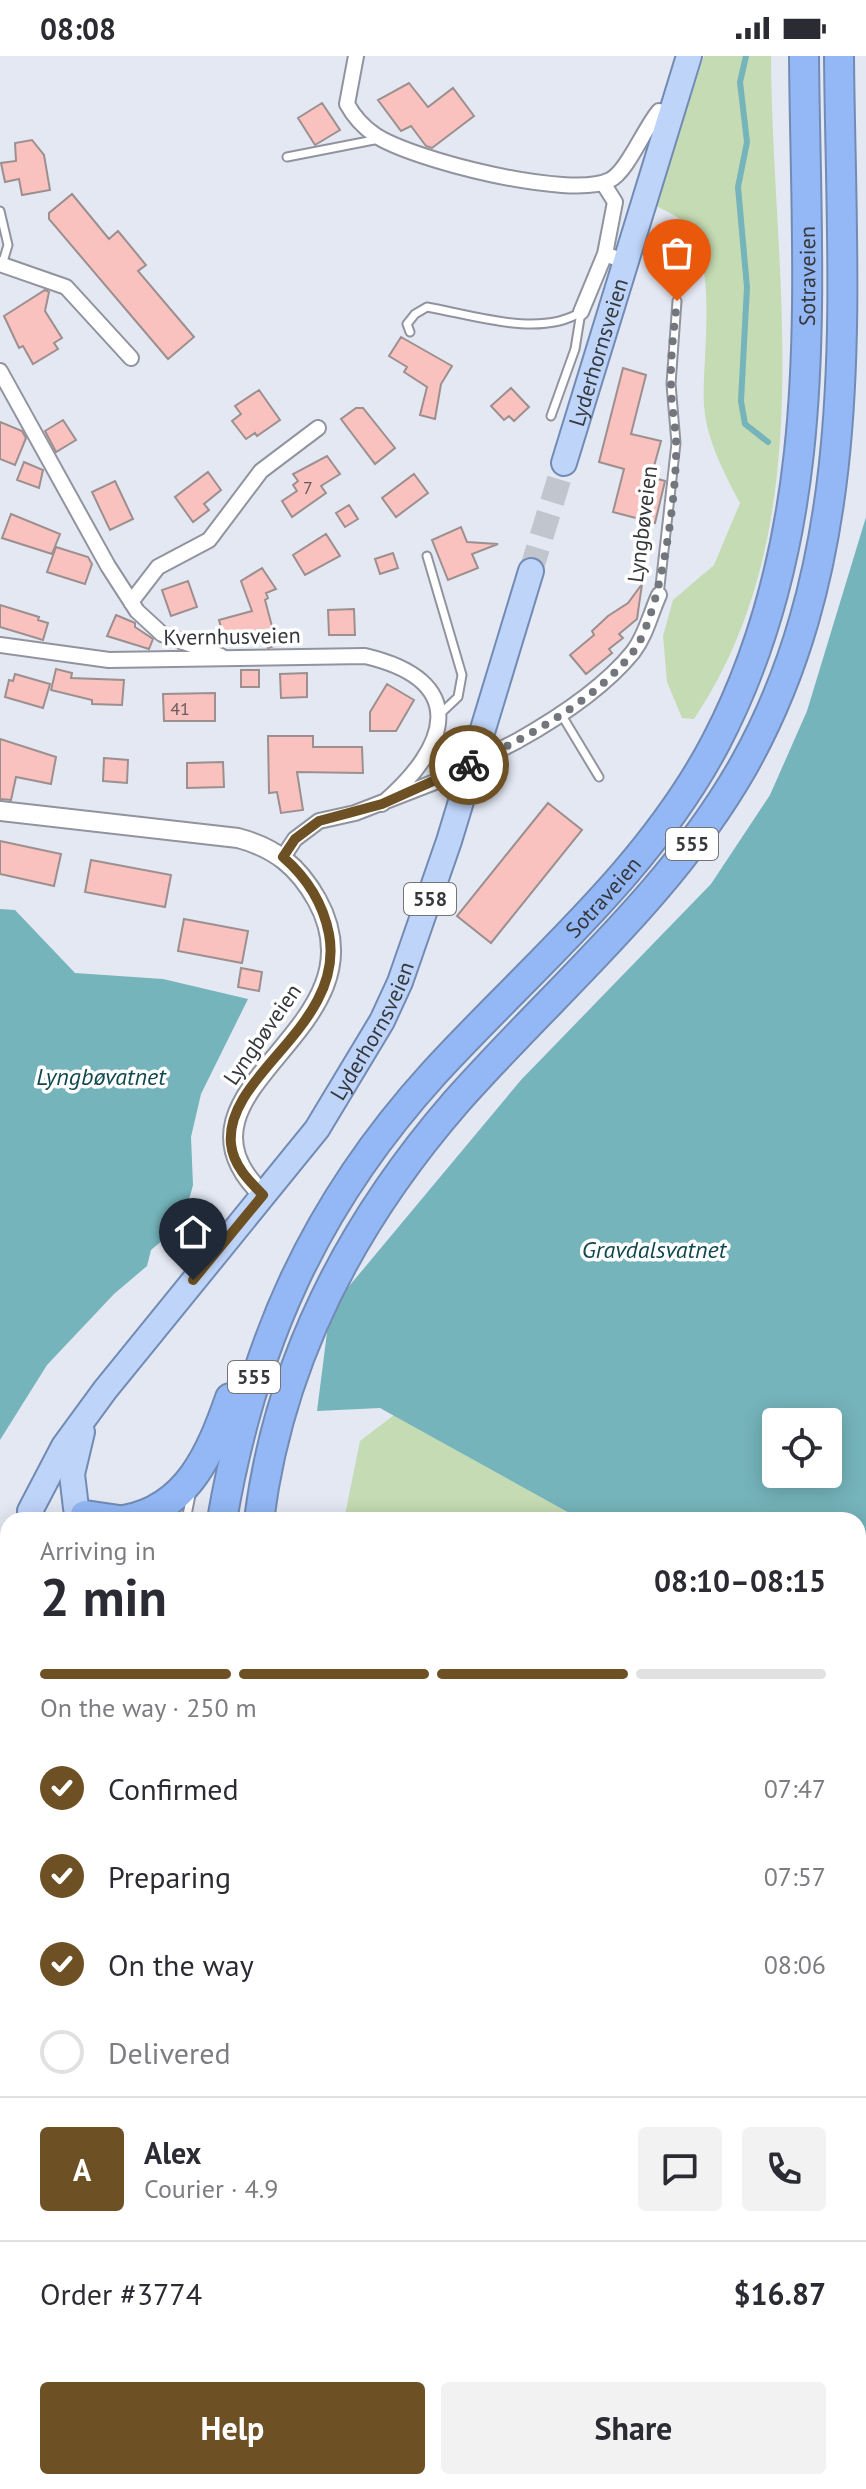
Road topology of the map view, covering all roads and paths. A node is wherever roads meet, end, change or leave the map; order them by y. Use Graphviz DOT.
graph roads {
  1 [pos="356,56"];
  2 [pos="689,56"];
  3 [pos="804,56"];
  4 [pos="839,56"];
  5 [pos="671,114"];
  6 [pos="381,139"];
  7 [pos="287,157"];
  8 [pos="603,183"];
  9 [pos="0,211"];
  10 [pos="616,258"];
  11 [pos="1,265"];
  12 [pos="677,301"];
  13 [pos="581,312"];
  14 [pos="410,332"];
  15 [pos="131,358"];
  16 [pos="0,371"];
  17 [pos="551,416"];
  18 [pos="318,428"];
  19 [pos="564,463"];
  20 [pos="427,556"];
  21 [pos="531,571"];
  22 [pos="659,595"];
  23 [pos="131,602"];
  24 [pos="0,645"];
  25 [pos="225,657"];
  26 [pos="440,714"];
  27 [pos="561,714"];
  28 [pos="599,777"];
  29 [pos="382,804"];
  30 [pos="0,811"];
  31 [pos="283,857"];
  32 [pos="263,1195"];
  33 [pos="310,1242"];
  34 [pos="85,1421"];
  35 [pos="197,1474"];
  36 [pos="28,1512"];
  37 [pos="34,1512"];
  38 [pos="78,1512"];
  39 [pos="82,1512"];
  40 [pos="153,1512"];
  41 [pos="188,1512"];
  42 [pos="223,1512"];
  43 [pos="260,1512"];
  1 -- 6 [label="street"];
  2 -- 5 [label="main road, Lyderhornsveien"];
  3 -- 33 [label="highway, Sotraveien / 555"];
  4 -- 43 [label="highway, Sotraveien / 555"];
  5 -- 8 [label="street"];
  5 -- 10 [label="main road, Lyderhornsveien"];
  6 -- 7 [label="lane"];
  6 -- 8 [label="street"];
  8 -- 10 [label="street"];
  9 -- 11 [label="lane"];
  10 -- 13 [label="street"];
  10 -- 19 [label="main road, Lyderhornsveien"];
  11 -- 15 [label="street"];
  12 -- 22 [label="lane, Lyngbøveien"];
  13 -- 14 [label="lane"];
  13 -- 17 [label="lane"];
  16 -- 23 [label="street"];
  18 -- 23 [label="street"];
  20 -- 26 [label="lane"];
  21 -- 32 [label="main road, Lyderhornsveien / 558"];
  22 -- 27 [label="street, Lyngbøveien"];
  23 -- 25 [label="street"];
  24 -- 25 [label="street, Kvernhusveien"];
  25 -- 26 [label="street, Kvernhusveien"];
  26 -- 29 [label="street"];
  27 -- 28 [label="lane"];
  27 -- 29 [label="street, Lyngbøveien, bridge"];
  29 -- 31 [label="street, Lyngbøveien"];
  30 -- 31 [label="street, Lyngbøveien"];
  31 -- 32 [label="street, Lyngbøveien"];
  32 -- 34 [label="main road, Lyderhornsveien / 558"];
  33 -- 35 [label="highway, 555"];
  33 -- 42 [label="highway, Sotraveien / 555"];
  34 -- 36 [label="main road, Lyderhornsveien / 558"];
  34 -- 39 [label="main road, Lyderhornsveien / 558"];
  35 -- 40 [label="highway, 555"];
  35 -- 41 [label="lane"];
  37 -- 38 [label="main road, 558"];
}
